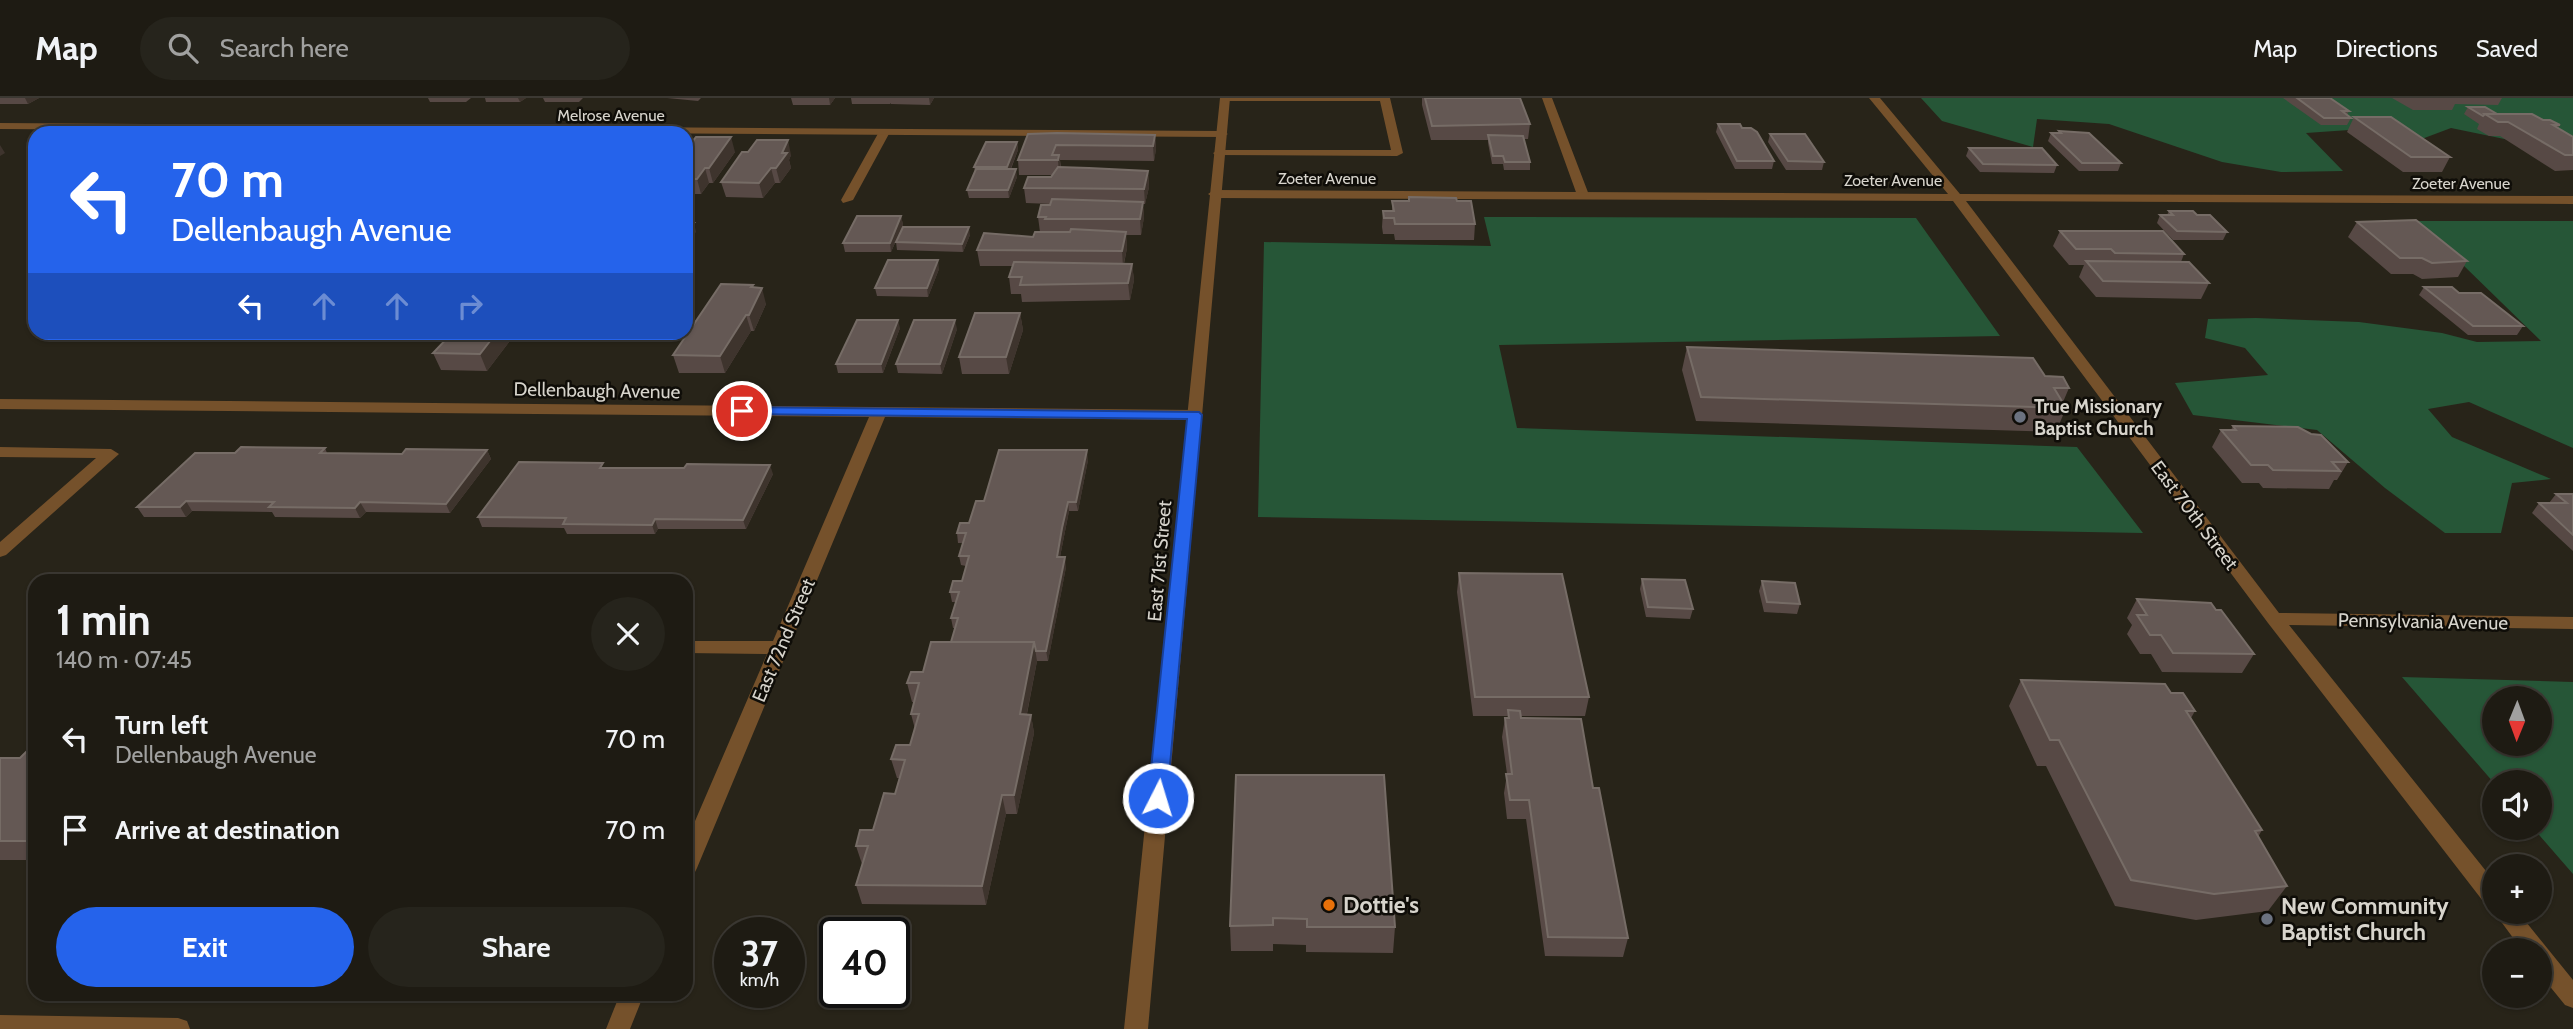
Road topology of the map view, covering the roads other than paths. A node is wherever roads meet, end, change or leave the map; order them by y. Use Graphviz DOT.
graph roads {
  1 [pos="1224,98"];
  2 [pos="1386,98"];
  3 [pos="1547,98"];
  4 [pos="1874,98"];
  5 [pos="0,126"];
  6 [pos="28,126"];
  7 [pos="693,131"];
  8 [pos="884,132"];
  9 [pos="1222,134"];
  10 [pos="1219,153"];
  11 [pos="1214,194"];
  12 [pos="1583,195"];
  13 [pos="1956,196"];
  14 [pos="847,200"];
  15 [pos="2573,200"];
  16 [pos="0,404"];
  17 [pos="879,412"];
  18 [pos="1195,415"];
  19 [pos="0,452"];
  20 [pos="1,548"];
  21 [pos="2274,620"];
  22 [pos="2573,623"];
  23 [pos="693,647"];
  24 [pos="780,648"];
  25 [pos="693,852"];
  26 [pos="2482,883"];
  27 [pos="2514,924"];
  28 [pos="2526,938"];
  29 [pos="2552,971"];
  30 [pos="2573,998"];
  31 [pos="629,1001"];
  32 [pos="0,1026"];
  33 [pos="178,1029"];
  34 [pos="618,1029"];
  35 [pos="1136,1029"];
  1 -- 2 [label="street"];
  1 -- 9 [label="street, East 71st Street"];
  2 -- 10 [label="street"];
  3 -- 12 [label="street"];
  4 -- 13 [label="street, East 70th Street"];
  5 -- 6 [label="street, Melrose Avenue"];
  7 -- 8 [label="street, Melrose Avenue"];
  8 -- 9 [label="street, Melrose Avenue"];
  8 -- 14 [label="street"];
  9 -- 10 [label="street, East 71st Street"];
  10 -- 11 [label="street, East 71st Street"];
  11 -- 12 [label="street, Zoeter Avenue"];
  11 -- 18 [label="street, East 71st Street"];
  12 -- 13 [label="street, Zoeter Avenue"];
  13 -- 15 [label="street, Zoeter Avenue"];
  13 -- 21 [label="street, East 70th Street"];
  16 -- 17 [label="street, Dellenbaugh Avenue"];
  17 -- 18 [label="street, Dellenbaugh Avenue"];
  17 -- 24 [label="street, East 72nd Street"];
  18 -- 35 [label="street, East 71st Street"];
  19 -- 20 [label="street"];
  21 -- 22 [label="street, Pennsylvania Avenue"];
  21 -- 26 [label="street, East 70th Street"];
  23 -- 24 [label="street"];
  24 -- 25 [label="street, East 72nd Street"];
  27 -- 28 [label="street"];
  29 -- 30 [label="street"];
  31 -- 34 [label="street"];
  32 -- 33 [label="street"];
}
